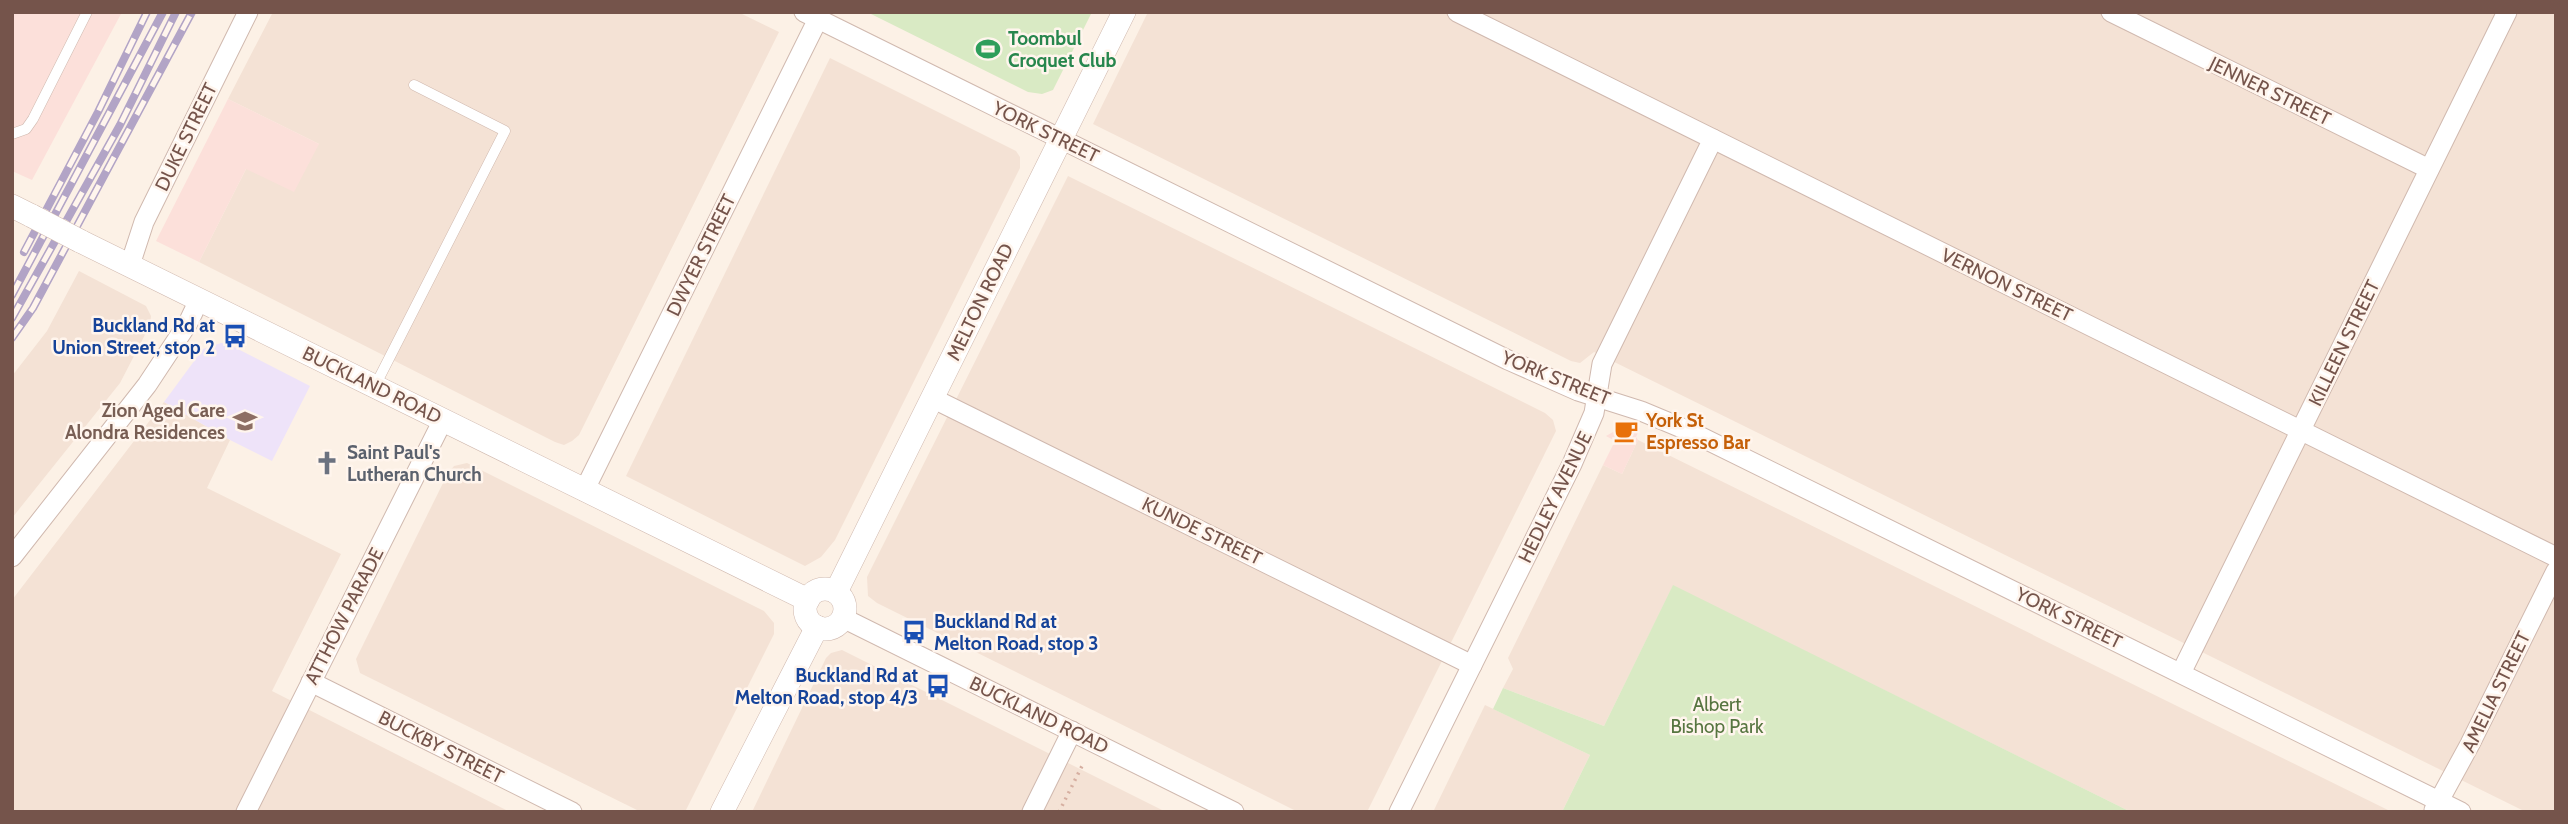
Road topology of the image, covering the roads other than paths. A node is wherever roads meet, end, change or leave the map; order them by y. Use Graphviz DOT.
graph roads {
  1 [pos="87,12"];
  2 [pos="248,12"];
  3 [pos="1124,12"];
  4 [pos="1458,12"];
  5 [pos="2111,12"];
  6 [pos="2507,12"];
  7 [pos="811,16"];
  8 [pos="414,85"];
  9 [pos="12,134"];
  10 [pos="1061,139"];
  11 [pos="1713,139"];
  12 [pos="2429,169"];
  13 [pos="22,211"];
  14 [pos="130,265"];
  15 [pos="198,300"];
  16 [pos="375,386"];
  17 [pos="932,398"];
  18 [pos="1597,398"];
  19 [pos="443,420"];
  20 [pos="2301,430"];
  21 [pos="584,491"];
  22 [pos="12,557"];
  23 [pos="2556,557"];
  24 [pos="2556,571"];
  25 [pos="836,592"];
  26 [pos="808,600"];
  27 [pos="843,618"];
  28 [pos="817,627"];
  29 [pos="1472,665"];
  30 [pos="2181,673"];
  31 [pos="311,682"];
  32 [pos="1072,731"];
  33 [pos="2436,806"];
  34 [pos="246,812"];
  35 [pos="572,812"];
  36 [pos="722,812"];
  37 [pos="1032,812"];
  38 [pos="1234,812"];
  39 [pos="1399,812"];
  40 [pos="2461,812"];
  1 -- 9 [label="lane"];
  2 -- 14 [label="street, DUKE STREET"];
  3 -- 10 [label="street, MELTON ROAD"];
  4 -- 11 [label="street, VERNON STREET"];
  5 -- 12 [label="street, JENNER STREET"];
  6 -- 12 [label="street, KILLEEN STREET"];
  7 -- 10 [label="street, YORK STREET"];
  7 -- 21 [label="street, DWYER STREET"];
  8 -- 16 [label="lane"];
  10 -- 17 [label="street, MELTON ROAD"];
  10 -- 18 [label="street, YORK STREET"];
  11 -- 18 [label="street, HEDLEY AVENUE"];
  11 -- 20 [label="street, VERNON STREET"];
  12 -- 20 [label="street, KILLEEN STREET"];
  13 -- 14 [label="street, BUCKLAND ROAD, bridge"];
  14 -- 15 [label="street, BUCKLAND ROAD"];
  15 -- 16 [label="street, BUCKLAND ROAD"];
  15 -- 22 [label="street"];
  16 -- 19 [label="street, BUCKLAND ROAD"];
  17 -- 25 [label="street, MELTON ROAD"];
  17 -- 29 [label="street, KUNDE STREET"];
  18 -- 29 [label="street, HEDLEY AVENUE"];
  18 -- 30 [label="street, YORK STREET"];
  19 -- 21 [label="street, BUCKLAND ROAD"];
  19 -- 31 [label="street, ATTHOW PARADE"];
  20 -- 23 [label="street, VERNON STREET"];
  20 -- 30 [label="street, KILLEEN STREET"];
  21 -- 26 [label="street, BUCKLAND ROAD"];
  24 -- 33 [label="street, AMELIA STREET"];
  25 -- 26 [label="street"];
  25 -- 27 [label="street"];
  26 -- 28 [label="street"];
  27 -- 28 [label="street"];
  27 -- 32 [label="street, BUCKLAND ROAD"];
  28 -- 36 [label="street"];
  29 -- 39 [label="street, HEDLEY AVENUE"];
  30 -- 33 [label="street, YORK STREET"];
  31 -- 34 [label="street, ATTHOW PARADE"];
  31 -- 35 [label="street, BUCKBY STREET"];
  32 -- 37 [label="street"];
  32 -- 38 [label="street, BUCKLAND ROAD"];
  33 -- 40 [label="street, YORK STREET"];
}
